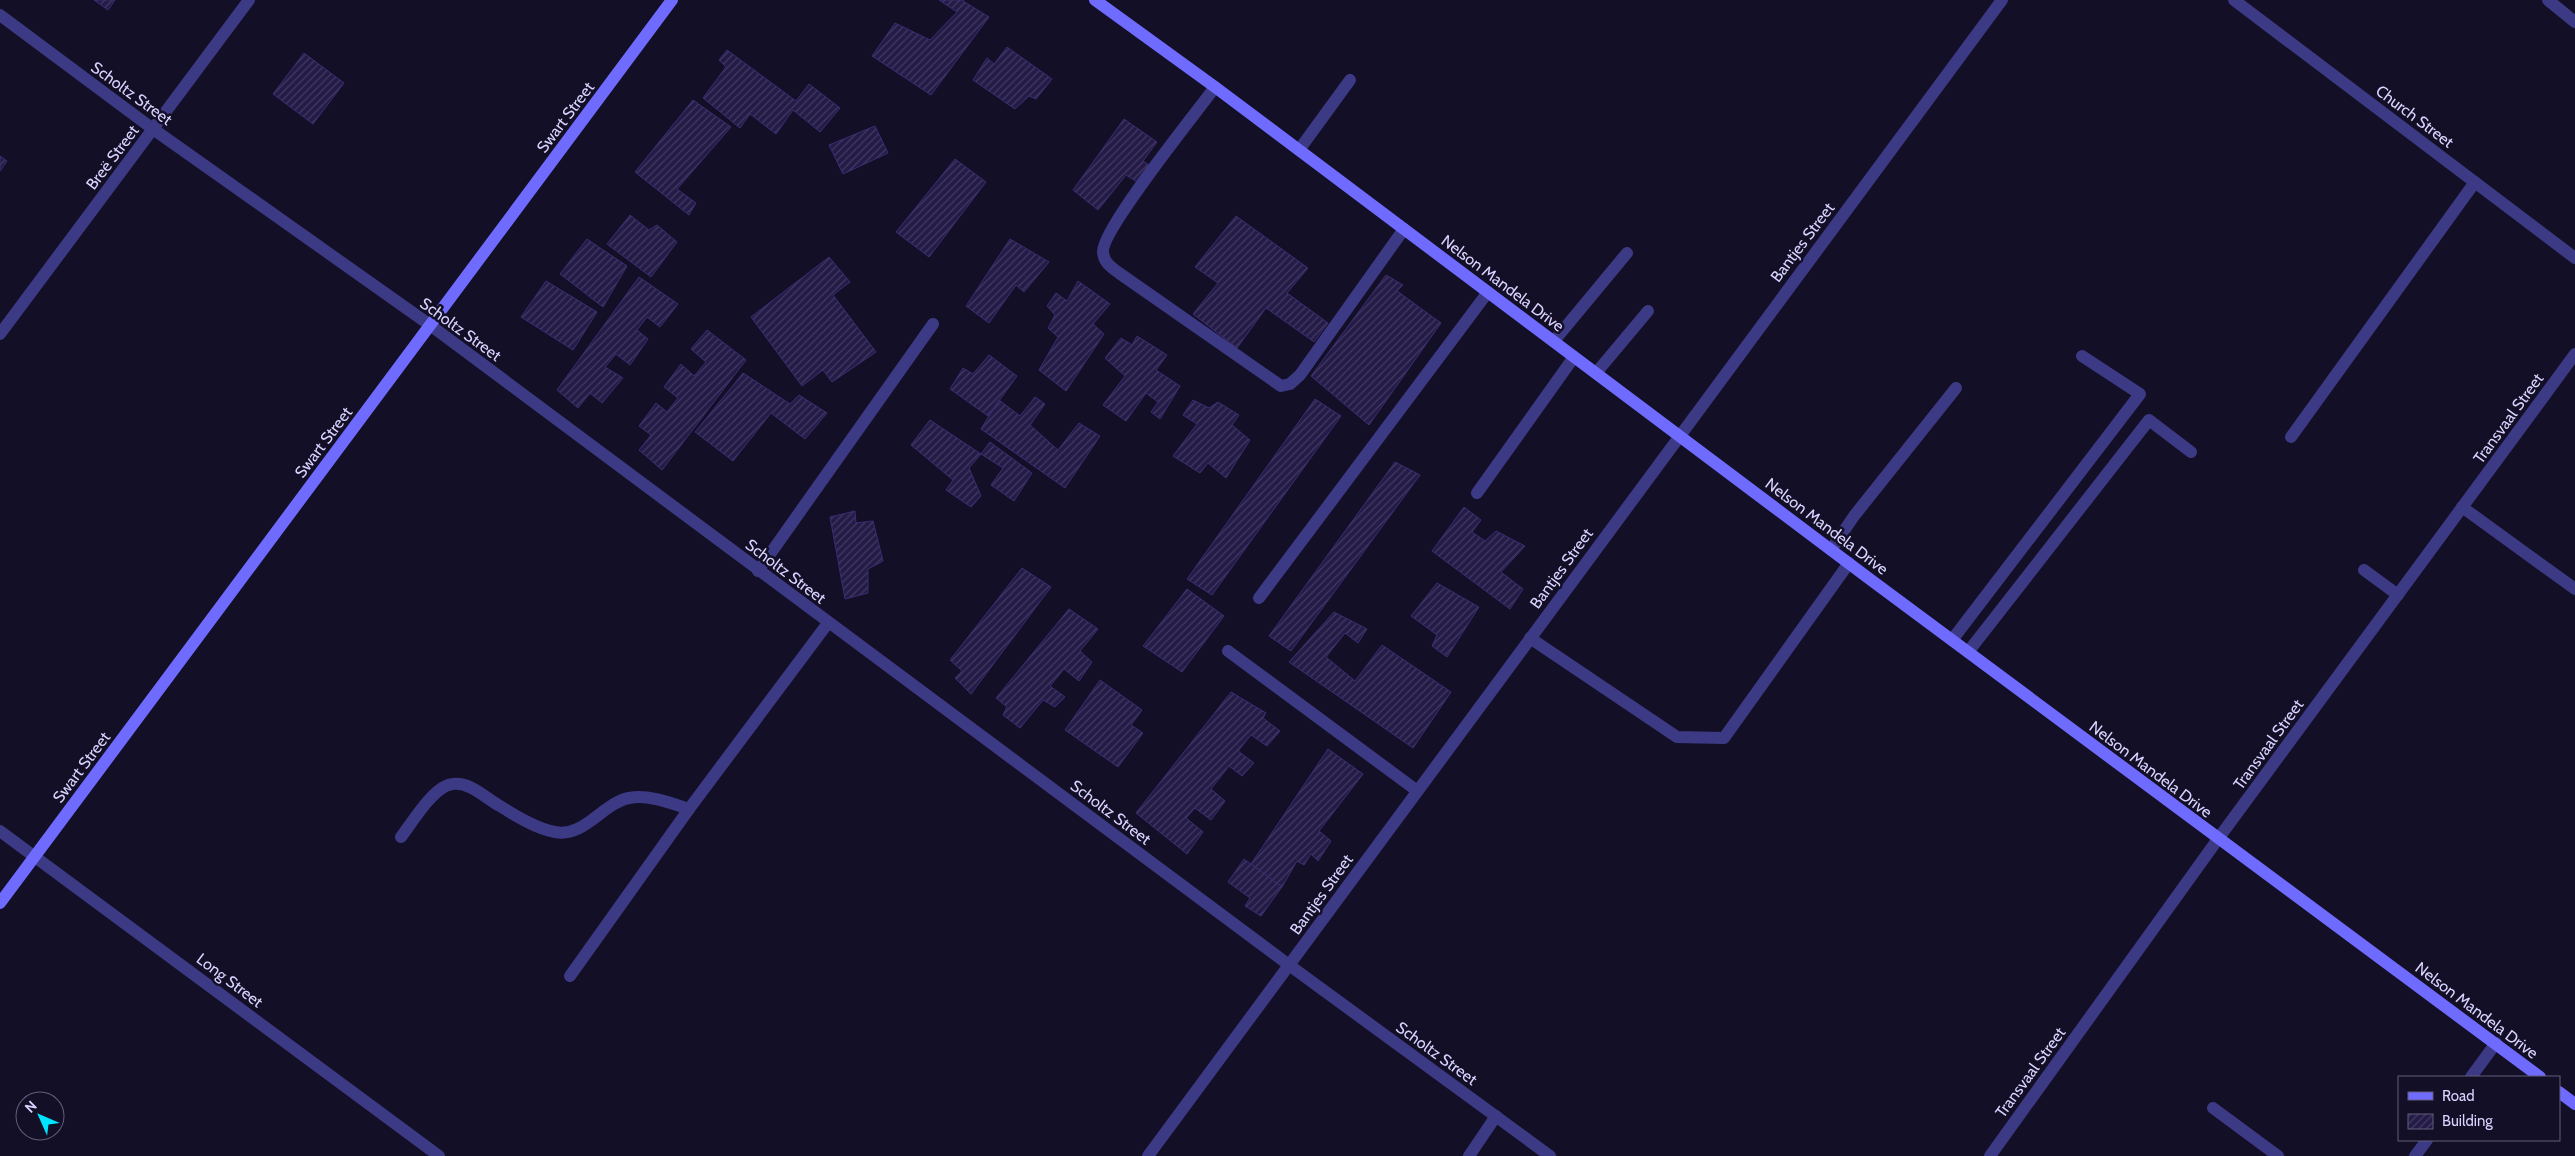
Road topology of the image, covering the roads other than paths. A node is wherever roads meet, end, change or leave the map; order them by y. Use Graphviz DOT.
graph roads {
  1 [pos="249,0"];
  2 [pos="672,0"];
  3 [pos="1095,0"];
  4 [pos="2002,0"];
  5 [pos="2234,0"];
  6 [pos="2548,0"];
  7 [pos="0,15"];
  8 [pos="2575,22"];
  9 [pos="1350,80"];
  10 [pos="1215,87"];
  11 [pos="153,129"];
  12 [pos="1299,150"];
  13 [pos="2475,182"];
  14 [pos="1404,229"];
  15 [pos="1627,252"];
  16 [pos="2575,258"];
  17 [pos="1488,292"];
  18 [pos="1648,311"];
  19 [pos="933,324"];
  20 [pos="430,325"];
  21 [pos="0,334"];
  22 [pos="1554,341"];
  23 [pos="2575,354"];
  24 [pos="2082,356"];
  25 [pos="1574,357"];
  26 [pos="1596,373"];
  27 [pos="1956,388"];
  28 [pos="1678,436"];
  29 [pos="2291,437"];
  30 [pos="2191,452"];
  31 [pos="1477,493"];
  32 [pos="2462,507"];
  33 [pos="1832,550"];
  34 [pos="1849,563"];
  35 [pos="2364,570"];
  36 [pos="758,571"];
  37 [pos="2575,589"];
  38 [pos="2398,595"];
  39 [pos="1259,598"];
  40 [pos="828,623"];
  41 [pos="1530,638"];
  42 [pos="1952,640"];
  43 [pos="1228,652"];
  44 [pos="1968,652"];
  45 [pos="1416,790"];
  46 [pos="689,809"];
  47 [pos="0,831"];
  48 [pos="401,837"];
  49 [pos="2218,839"];
  50 [pos="36,856"];
  51 [pos="0,903"];
  52 [pos="1289,965"];
  53 [pos="570,976"];
  54 [pos="2496,1043"];
  55 [pos="2472,1076"];
  56 [pos="2539,1076"];
  57 [pos="2560,1093"];
  58 [pos="2575,1104"];
  59 [pos="2213,1108"];
  60 [pos="1496,1116"];
  61 [pos="2426,1141"];
  62 [pos="439,1156"];
  63 [pos="1148,1156"];
  64 [pos="1469,1156"];
  65 [pos="1550,1156"];
  66 [pos="1990,1156"];
  67 [pos="2278,1156"];
  68 [pos="2415,1156"];
  1 -- 11 [label="street, Breë Street"];
  2 -- 20 [label="main road, Swart Street"];
  3 -- 10 [label="main road, Nelson Mandela Drive"];
  4 -- 28 [label="street, Bantjes Street"];
  5 -- 13 [label="street, Church Street"];
  6 -- 8 [label="street"];
  7 -- 11 [label="street, Scholtz Street"];
  9 -- 12 [label="street"];
  10 -- 12 [label="main road, Nelson Mandela Drive"];
  10 -- 14 [label="street"];
  11 -- 20 [label="street, Scholtz Street"];
  11 -- 21 [label="street, Breë Street"];
  12 -- 14 [label="main road, Nelson Mandela Drive"];
  13 -- 16 [label="street, Church Street"];
  13 -- 29 [label="street"];
  14 -- 17 [label="main road, Nelson Mandela Drive"];
  15 -- 22 [label="street"];
  17 -- 22 [label="main road, Nelson Mandela Drive"];
  17 -- 39 [label="street"];
  18 -- 26 [label="street"];
  19 -- 36 [label="street"];
  20 -- 36 [label="street, Scholtz Street"];
  20 -- 50 [label="main road, Swart Street"];
  22 -- 25 [label="main road, Nelson Mandela Drive"];
  23 -- 32 [label="street, Transvaal Street"];
  24 -- 42 [label="street"];
  25 -- 26 [label="main road, Nelson Mandela Drive"];
  25 -- 31 [label="street"];
  26 -- 28 [label="main road, Nelson Mandela Drive"];
  27 -- 33 [label="street"];
  28 -- 33 [label="main road, Nelson Mandela Drive"];
  28 -- 41 [label="street, Bantjes Street"];
  30 -- 44 [label="street"];
  32 -- 37 [label="street"];
  32 -- 38 [label="street, Transvaal Street"];
  33 -- 34 [label="main road, Nelson Mandela Drive"];
  34 -- 41 [label="street"];
  34 -- 42 [label="main road, Nelson Mandela Drive"];
  35 -- 38 [label="street"];
  36 -- 40 [label="street, Scholtz Street"];
  38 -- 49 [label="street, Transvaal Street"];
  40 -- 46 [label="street"];
  40 -- 52 [label="street, Scholtz Street"];
  41 -- 45 [label="street, Bantjes Street"];
  42 -- 44 [label="main road, Nelson Mandela Drive"];
  43 -- 45 [label="street"];
  44 -- 49 [label="main road, Nelson Mandela Drive"];
  45 -- 52 [label="street, Bantjes Street"];
  46 -- 48 [label="street"];
  46 -- 53 [label="street"];
  47 -- 50 [label="street, Long Street"];
  49 -- 54 [label="main road, Nelson Mandela Drive"];
  49 -- 66 [label="street, Transvaal Street"];
  50 -- 51 [label="main road, Swart Street"];
  50 -- 62 [label="street, Long Street"];
  52 -- 60 [label="street, Scholtz Street"];
  52 -- 63 [label="street, Bantjes Street"];
  54 -- 55 [label="street"];
  54 -- 56 [label="main road, Nelson Mandela Drive"];
  57 -- 58 [label="main road"];
  59 -- 67 [label="street"];
  60 -- 64 [label="street"];
  60 -- 65 [label="street, Scholtz Street"];
  61 -- 68 [label="street"];
}
